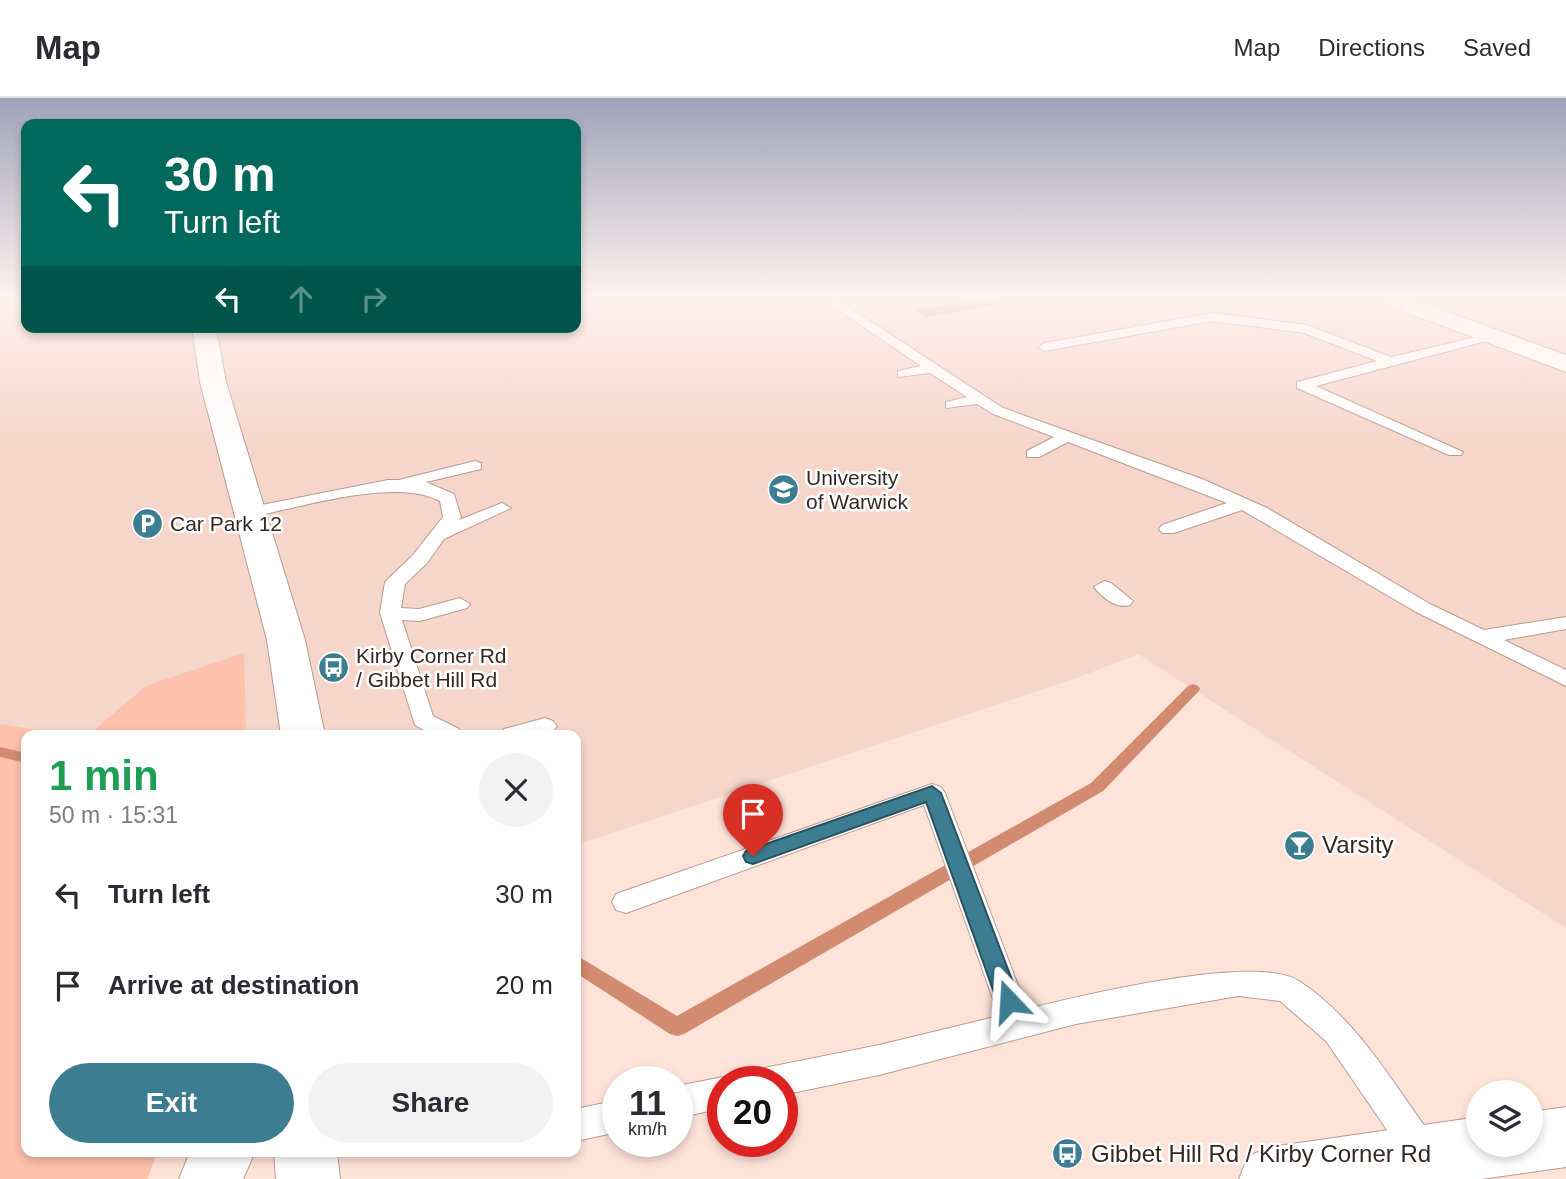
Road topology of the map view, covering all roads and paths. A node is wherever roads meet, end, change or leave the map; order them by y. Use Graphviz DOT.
graph roads {
  1 [pos="207,346"];
  2 [pos="900,346"];
  3 [pos="1048,346"];
  4 [pos="1351,346"];
  5 [pos="1450,346"];
  6 [pos="1518,346"];
  7 [pos="1045,347"];
  8 [pos="1391,362"];
  9 [pos="1566,364"];
  10 [pos="932,368"];
  11 [pos="903,374"];
  12 [pos="980,399"];
  13 [pos="951,405"];
  14 [pos="1067,436"];
  15 [pos="1455,452"];
  16 [pos="1033,454"];
  17 [pos="475,466"];
  18 [pos="388,485"];
  19 [pos="1242,504"];
  20 [pos="502,508"];
  21 [pos="251,512"];
  22 [pos="1168,529"];
  23 [pos="437,536"];
  24 [pos="1104,587"];
  25 [pos="1123,601"];
  26 [pos="460,604"];
  27 [pos="390,613"];
  28 [pos="1566,623"];
  29 [pos="1482,637"];
  30 [pos="1566,679"];
  31 [pos="545,726"];
  32 [pos="302,730"];
  33 [pos="442,730"];
  34 [pos="530,730"];
  35 [pos="626,902"];
  36 [pos="1018,1026"];
  37 [pos="798,1076"];
  38 [pos="602,1119"];
  39 [pos="581,1124"];
  40 [pos="1566,1137"];
  41 [pos="1543,1141"];
  42 [pos="1466,1150"];
  43 [pos="1424,1155"];
  44 [pos="221,1157"];
  45 [pos="306,1157"];
  46 [pos="211,1179"];
  47 [pos="308,1179"];
  48 [pos="1271,1179"];
  1 -- 21 [label="street"];
  2 -- 10 [label="lane"];
  3 -- 7 [label="lane"];
  4 -- 8 [label="lane"];
  5 -- 8 [label="lane"];
  6 -- 9 [label="street"];
  8 -- 15 [label="lane"];
  10 -- 11 [label="lane"];
  10 -- 12 [label="lane"];
  12 -- 13 [label="lane"];
  12 -- 14 [label="lane"];
  14 -- 16 [label="lane"];
  14 -- 19 [label="lane"];
  17 -- 18 [label="lane"];
  18 -- 21 [label="lane"];
  18 -- 23 [label="lane"];
  19 -- 22 [label="lane"];
  19 -- 29 [label="lane"];
  20 -- 23 [label="lane"];
  21 -- 32 [label="street"];
  23 -- 27 [label="lane"];
  24 -- 25 [label="lane"];
  26 -- 27 [label="lane"];
  27 -- 33 [label="lane"];
  28 -- 29 [label="lane"];
  29 -- 30 [label="lane"];
  31 -- 34 [label="lane"];
  35 -- 36 [label="lane"];
  36 -- 37 [label="lane"];
  36 -- 43 [label="lane"];
  38 -- 39 [label="lane"];
  40 -- 41 [label="street"];
  42 -- 43 [label="street"];
  43 -- 48 [label="street"];
  44 -- 46 [label="street"];
  45 -- 47 [label="street"];
}
